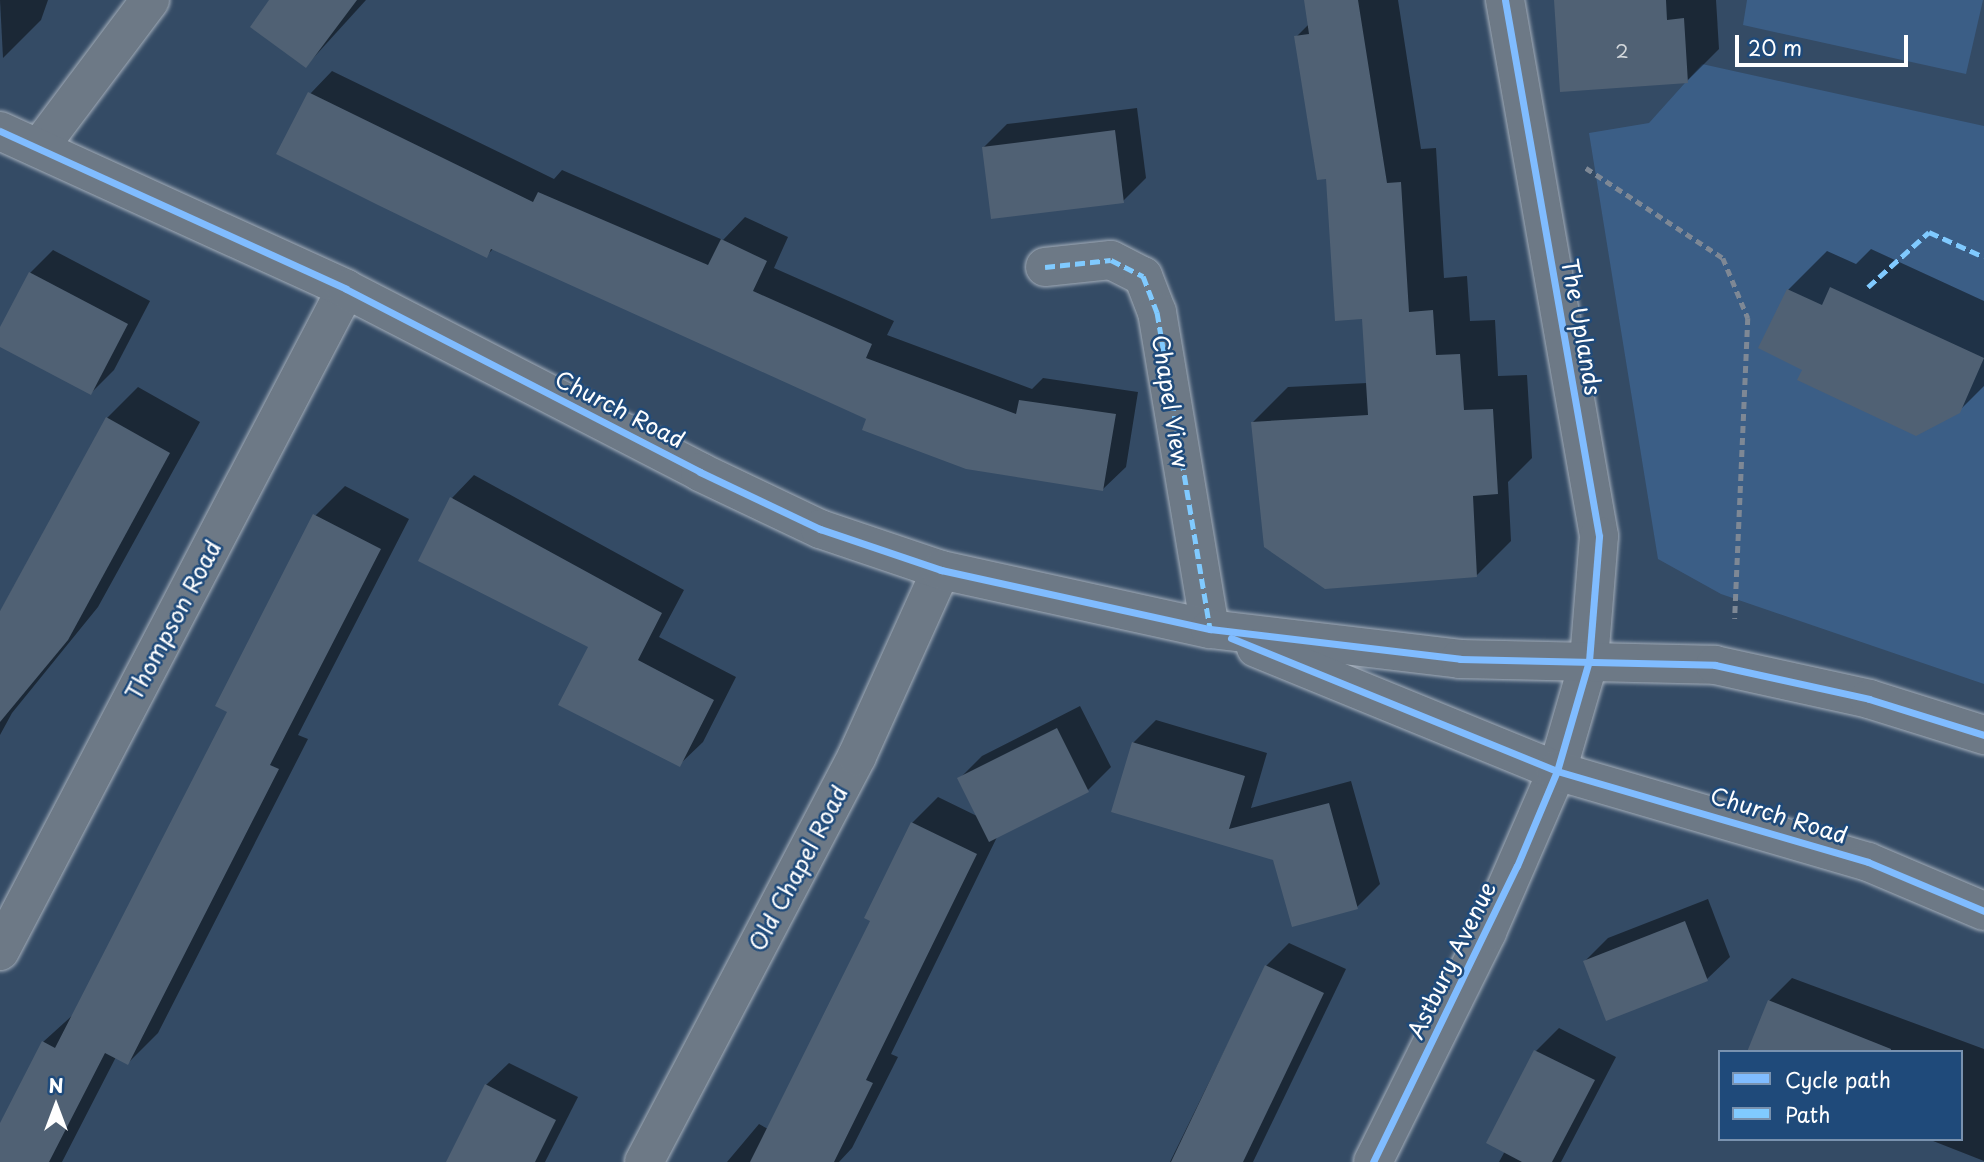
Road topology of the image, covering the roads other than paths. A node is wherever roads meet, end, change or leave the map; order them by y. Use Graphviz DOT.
graph roads {
  1 [pos="150,0"];
  2 [pos="1505,0"];
  3 [pos="0,131"];
  4 [pos="39,148"];
  5 [pos="1045,267"];
  6 [pos="346,289"];
  7 [pos="941,570"];
  8 [pos="1210,629"];
  9 [pos="1589,661"];
  10 [pos="1984,736"];
  11 [pos="1558,771"];
  12 [pos="1984,911"];
  13 [pos="0,951"];
  14 [pos="644,1162"];
  15 [pos="1373,1162"];
  1 -- 4 [label="street"];
  2 -- 9 [label="street, The Uplands"];
  3 -- 4 [label="street, Church Road"];
  4 -- 6 [label="street, Church Road"];
  5 -- 8 [label="street, Chapel View"];
  6 -- 7 [label="street, Church Road"];
  6 -- 13 [label="street, Thompson Road"];
  7 -- 8 [label="street, Church Road"];
  7 -- 14 [label="street, Old Chapel Road"];
  8 -- 9 [label="street, Church Road"];
  8 -- 11 [label="street, Church Road"];
  9 -- 10 [label="street, Church Road"];
  9 -- 11 [label="street"];
  11 -- 12 [label="street, Church Road"];
  11 -- 15 [label="street, Astbury Avenue"];
}
